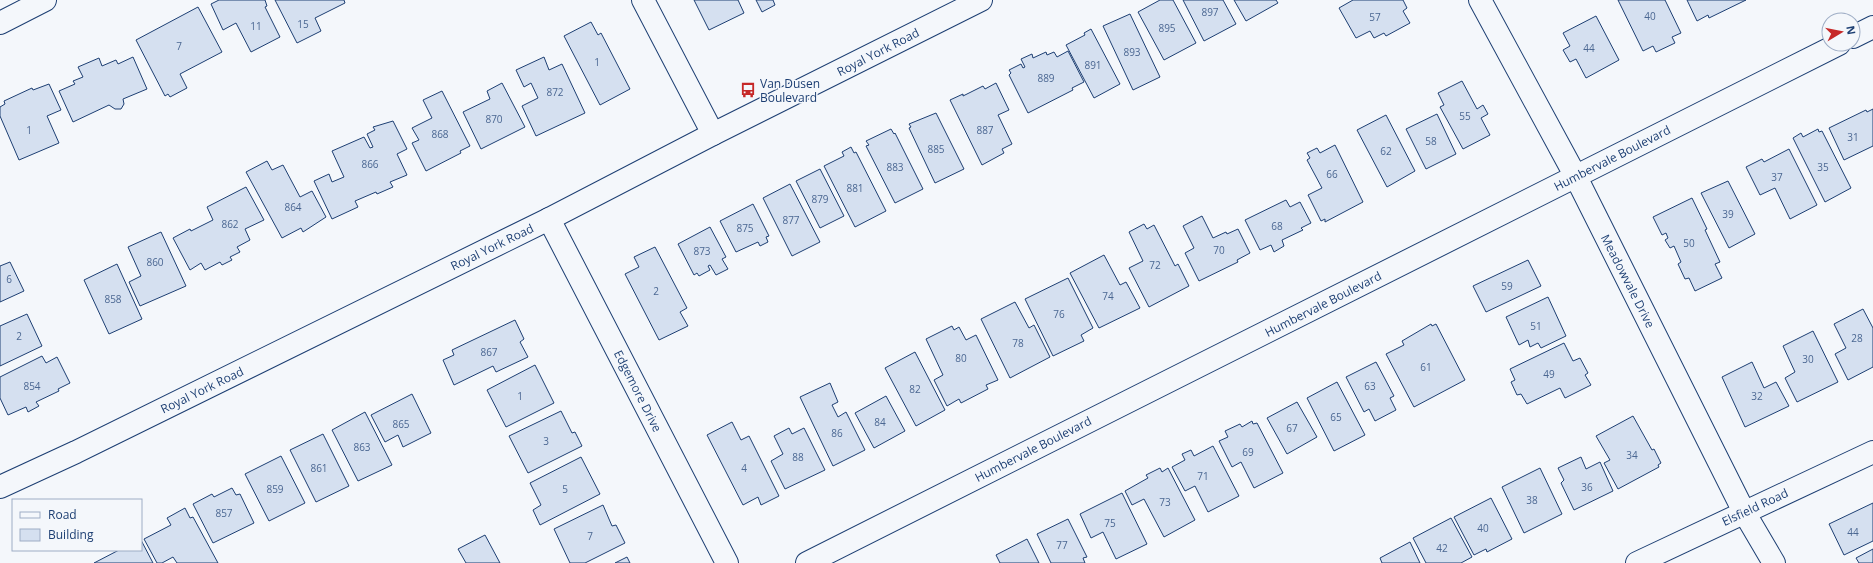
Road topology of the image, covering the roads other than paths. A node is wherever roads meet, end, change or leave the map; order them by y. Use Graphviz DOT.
graph roads {
  1 [pos="45,0"];
  2 [pos="643,0"];
  3 [pos="981,0"];
  4 [pos="1480,0"];
  5 [pos="0,23"];
  6 [pos="1873,27"];
  7 [pos="1861,33"];
  8 [pos="1822,52"];
  9 [pos="712,134"];
  10 [pos="1576,177"];
  11 [pos="549,219"];
  12 [pos="1873,452"];
  13 [pos="0,487"];
  14 [pos="1744,512"];
  15 [pos="727,563"];
  16 [pos="806,563"];
  17 [pos="1637,563"];
  18 [pos="1774,563"];
  1 -- 5 [label="street"];
  2 -- 9 [label="street"];
  3 -- 9 [label="street, Royal York Road"];
  4 -- 10 [label="street, Meadowvale Drive"];
  6 -- 7 [label="street"];
  8 -- 10 [label="street, Humbervale Boulevard"];
  9 -- 11 [label="street, Royal York Road"];
  10 -- 14 [label="street, Meadowvale Drive"];
  10 -- 16 [label="street, Humbervale Boulevard"];
  11 -- 13 [label="street, Royal York Road"];
  11 -- 15 [label="street, Edgemore Drive"];
  12 -- 14 [label="street, Elsfield Road"];
  14 -- 17 [label="street, Elsfield Road"];
  14 -- 18 [label="street, Meadowvale Drive"];
}
